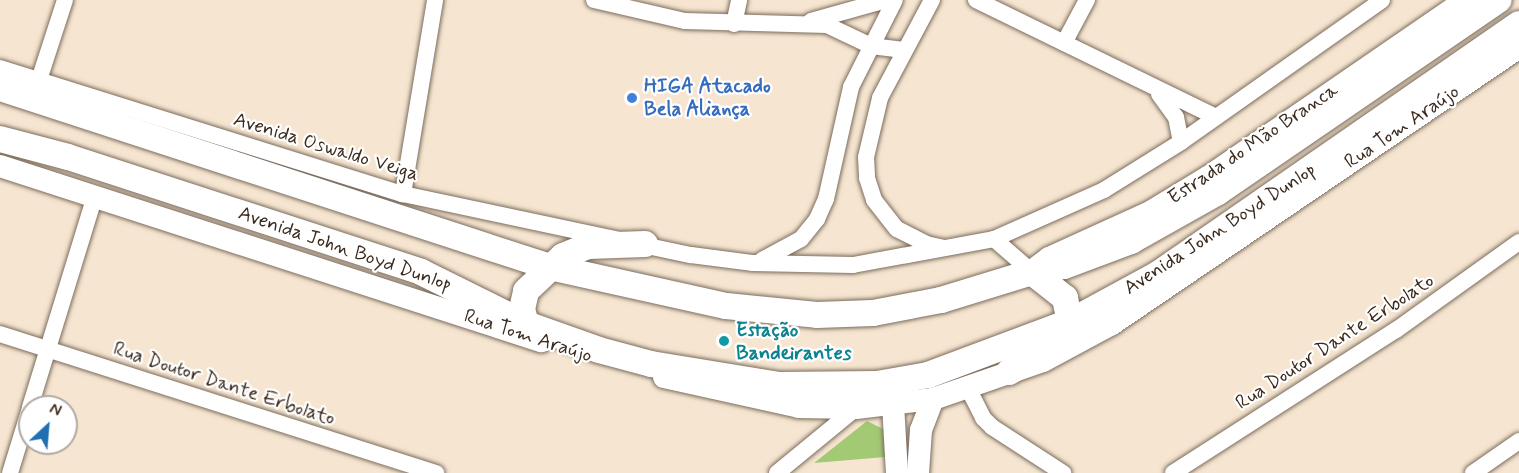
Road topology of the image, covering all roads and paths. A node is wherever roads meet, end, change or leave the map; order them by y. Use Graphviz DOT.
graph roads {
  1 [pos="65,0"];
  2 [pos="435,0"];
  3 [pos="594,0"];
  4 [pos="739,0"];
  5 [pos="886,0"];
  6 [pos="895,0"];
  7 [pos="932,0"];
  8 [pos="976,0"];
  9 [pos="1087,0"];
  10 [pos="1382,0"];
  11 [pos="1466,0"];
  12 [pos="1498,0"];
  13 [pos="805,23"];
  14 [pos="734,24"];
  15 [pos="1519,24"];
  16 [pos="1064,43"];
  17 [pos="871,46"];
  18 [pos="1519,47"];
  19 [pos="904,50"];
  20 [pos="0,68"];
  21 [pos="39,80"];
  22 [pos="1151,87"];
  23 [pos="0,88"];
  24 [pos="1216,117"];
  25 [pos="0,139"];
  26 [pos="1180,142"];
  27 [pos="0,166"];
  28 [pos="403,194"];
  29 [pos="95,196"];
  30 [pos="994,239"];
  31 [pos="1519,242"];
  32 [pos="645,244"];
  33 [pos="952,250"];
  34 [pos="753,263"];
  35 [pos="550,267"];
  36 [pos="1032,272"];
  37 [pos="1070,322"];
  38 [pos="526,324"];
  39 [pos="0,334"];
  40 [pos="562,343"];
  41 [pos="48,350"];
  42 [pos="1009,372"];
  43 [pos="676,374"];
  44 [pos="968,388"];
  45 [pos="34,395"];
  46 [pos="933,399"];
  47 [pos="893,405"];
  48 [pos="856,408"];
  49 [pos="1519,441"];
  50 [pos="18,447"];
  51 [pos="10,473"];
  52 [pos="436,473"];
  53 [pos="777,473"];
  54 [pos="897,473"];
  55 [pos="918,473"];
  56 [pos="1063,473"];
  57 [pos="1173,473"];
  58 [pos="1473,473"];
  1 -- 21 [label="street"];
  2 -- 28 [label="street"];
  3 -- 14 [label="street"];
  4 -- 14 [label="street"];
  5 -- 13 [label="street"];
  6 -- 17 [label="street"];
  7 -- 19 [label="street"];
  8 -- 16 [label="street"];
  9 -- 16 [label="street"];
  10 -- 24 [label="street, Avenida Oswaldo Veiga"];
  11 -- 36 [label="street, Estrada do Mão Branca"];
  12 -- 36 [label="main road, Avenida John Boyd Dunlop"];
  13 -- 14 [label="street"];
  13 -- 17 [label="street"];
  15 -- 37 [label="main road, Avenida John Boyd Dunlop"];
  16 -- 22 [label="street"];
  17 -- 19 [label="street"];
  17 -- 34 [label="street"];
  18 -- 42 [label="street, Rua Tom Araújo"];
  19 -- 33 [label="street"];
  20 -- 21 [label="street, Avenida Oswaldo Veiga"];
  21 -- 28 [label="street, Avenida Oswaldo Veiga"];
  22 -- 24 [label="street"];
  22 -- 26 [label="street"];
  23 -- 35 [label="main road, Avenida John Boyd Dunlop"];
  24 -- 26 [label="street, Avenida Oswaldo Veiga"];
  25 -- 38 [label="main road, Avenida John Boyd Dunlop"];
  26 -- 30 [label="street, Avenida Oswaldo Veiga"];
  27 -- 29 [label="street, Rua Tom Araújo"];
  28 -- 32 [label="street, Avenida Oswaldo Veiga"];
  29 -- 40 [label="street, Rua Tom Araújo"];
  29 -- 41 [label="street"];
  30 -- 33 [label="street, Avenida Oswaldo Veiga"];
  30 -- 36 [label="street"];
  31 -- 57 [label="street, Rua Doutor Dante Erbolato"];
  32 -- 34 [label="street, Avenida Oswaldo Veiga"];
  32 -- 35 [label="main road"];
  33 -- 34 [label="street, Avenida Oswaldo Veiga"];
  35 -- 36 [label="main road, Avenida John Boyd Dunlop"];
  35 -- 38 [label="main road"];
  36 -- 37 [label="main road"];
  37 -- 42 [label="main road"];
  37 -- 43 [label="main road, Avenida John Boyd Dunlop"];
  38 -- 40 [label="main road, Avenida John Boyd Dunlop"];
  39 -- 41 [label="street, Rua Doutor Dante Erbolato"];
  40 -- 43 [label="main road, Avenida John Boyd Dunlop"];
  41 -- 45 [label="street"];
  41 -- 52 [label="street, Rua Doutor Dante Erbolato"];
  42 -- 44 [label="street"];
  43 -- 48 [label="street"];
  44 -- 46 [label="street"];
  44 -- 56 [label="street"];
  46 -- 47 [label="street"];
  46 -- 55 [label="street"];
  47 -- 48 [label="street"];
  47 -- 54 [label="street"];
  48 -- 53 [label="street"];
  49 -- 58 [label="street"];
  50 -- 51 [label="street"];
}
